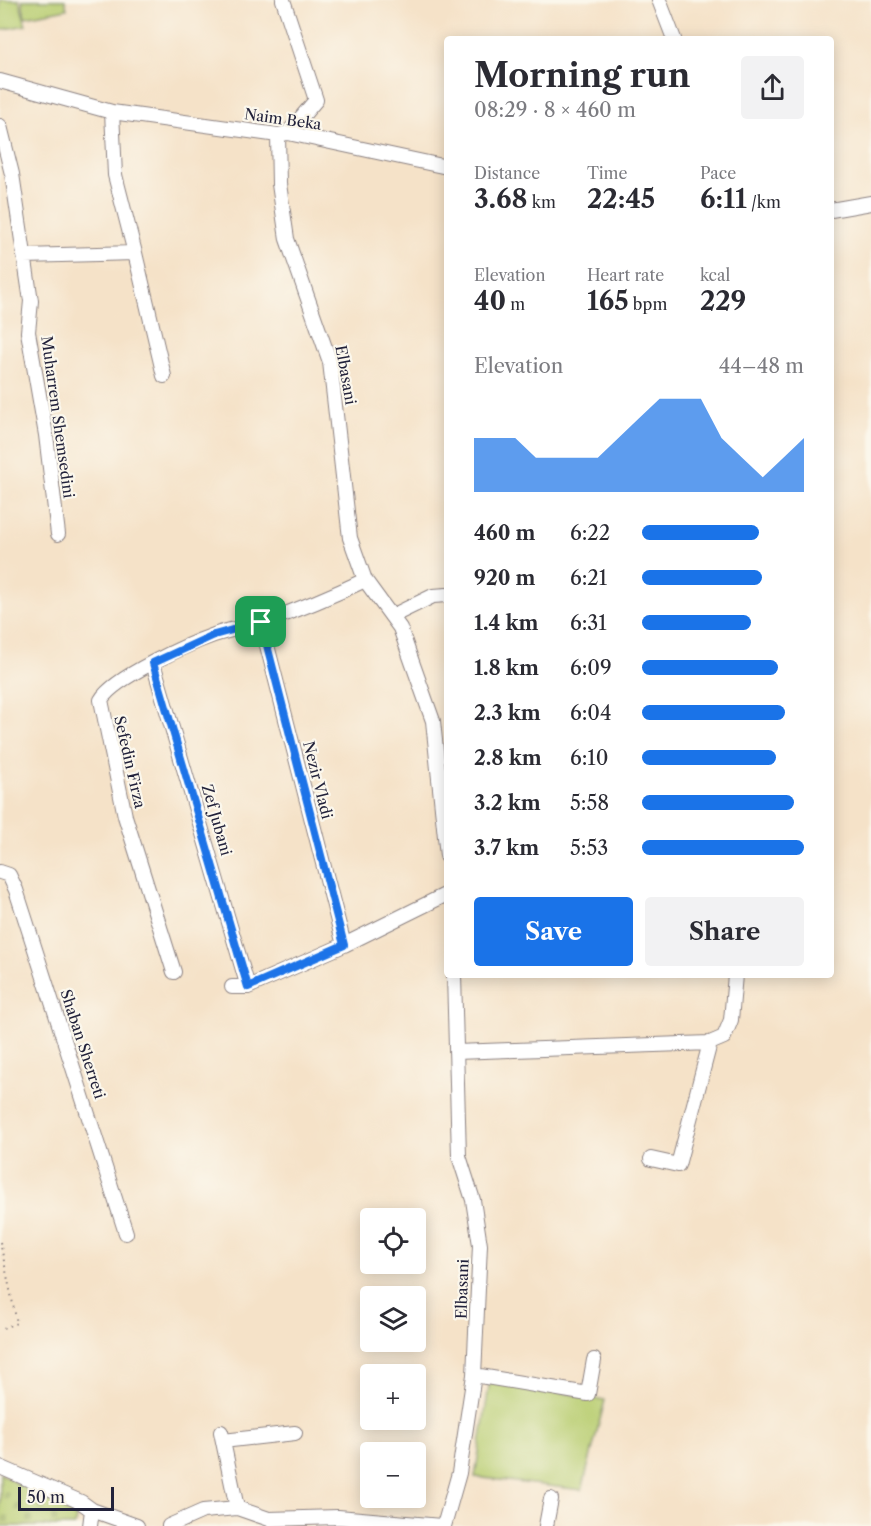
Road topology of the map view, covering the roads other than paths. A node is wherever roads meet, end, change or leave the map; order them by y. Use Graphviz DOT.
graph roads {
  1 [pos="283,0"];
  2 [pos="658,0"];
  3 [pos="673,36"];
  4 [pos="0,81"];
  5 [pos="112,112"];
  6 [pos="0,126"];
  7 [pos="283,134"];
  8 [pos="444,166"];
  9 [pos="871,203"];
  10 [pos="834,209"];
  11 [pos="135,253"];
  12 [pos="24,256"];
  13 [pos="164,375"];
  14 [pos="58,534"];
  15 [pos="364,580"];
  16 [pos="444,595"];
  17 [pos="392,616"];
  18 [pos="261,622"];
  19 [pos="153,663"];
  20 [pos="440,719"];
  21 [pos="444,797"];
  22 [pos="0,872"];
  23 [pos="444,895"];
  24 [pos="344,945"];
  25 [pos="174,972"];
  26 [pos="454,978"];
  27 [pos="735,978"];
  28 [pos="232,987"];
  29 [pos="248,987"];
  30 [pos="710,1043"];
  31 [pos="456,1052"];
  32 [pos="651,1159"];
  33 [pos="126,1233"];
  34 [pos="594,1360"];
  35 [pos="474,1375"];
  36 [pos="295,1433"];
  37 [pos="0,1467"];
  38 [pos="551,1499"];
  39 [pos="237,1508"];
  40 [pos="92,1510"];
  41 [pos="317,1522"];
  42 [pos="374,1523"];
  43 [pos="419,1525"];
  44 [pos="90,1526"];
  45 [pos="137,1526"];
  46 [pos="169,1526"];
  47 [pos="443,1526"];
  48 [pos="546,1526"];
  1 -- 7 [label="street"];
  2 -- 3 [label="street"];
  4 -- 5 [label="street, Naim Beka"];
  5 -- 7 [label="street, Naim Beka"];
  5 -- 11 [label="street"];
  6 -- 12 [label="street, Muharrem Shemsedini"];
  7 -- 8 [label="street, Naim Beka"];
  7 -- 15 [label="street, Elbasani"];
  9 -- 10 [label="street"];
  11 -- 12 [label="street"];
  11 -- 13 [label="street"];
  12 -- 14 [label="street, Muharrem Shemsedini"];
  15 -- 17 [label="street, Elbasani"];
  15 -- 18 [label="street, Sefedin Firza"];
  16 -- 17 [label="street"];
  17 -- 20 [label="street, Elbasani"];
  18 -- 19 [label="street, Sefedin Firza"];
  18 -- 24 [label="street, Nezir Vladi"];
  19 -- 25 [label="street, Sefedin Firza"];
  19 -- 29 [label="street, Zef Jubani"];
  20 -- 21 [label="street, Elbasani"];
  22 -- 33 [label="street, Shaban Sherreti"];
  23 -- 24 [label="street"];
  24 -- 29 [label="street"];
  26 -- 31 [label="street, Elbasani"];
  27 -- 30 [label="street"];
  28 -- 29 [label="street"];
  30 -- 31 [label="street"];
  30 -- 32 [label="street"];
  31 -- 35 [label="street, Elbasani"];
  34 -- 35 [label="street"];
  35 -- 47 [label="street, Elbasani"];
  36 -- 39 [label="street"];
  37 -- 40 [label="street"];
  38 -- 48 [label="street"];
  39 -- 41 [label="street"];
  39 -- 46 [label="street"];
  40 -- 44 [label="street"];
  40 -- 45 [label="street"];
  41 -- 42 [label="street"];
  42 -- 43 [label="street"];
  43 -- 47 [label="street"];
}
